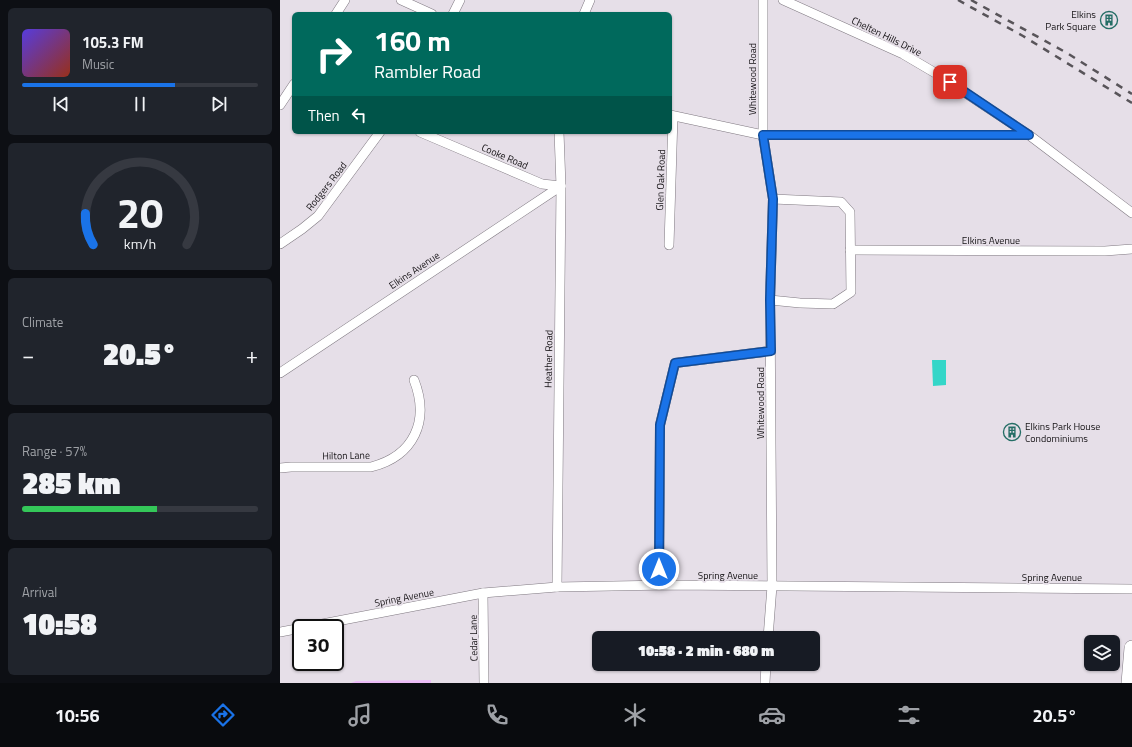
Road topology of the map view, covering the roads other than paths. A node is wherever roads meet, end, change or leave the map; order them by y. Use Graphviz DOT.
graph roads {
  1 [pos="344,0"];
  2 [pos="401,0"];
  3 [pos="460,0"];
  4 [pos="590,0"];
  5 [pos="763,0"];
  6 [pos="783,0"];
  7 [pos="337,12"];
  8 [pos="428,12"];
  9 [pos="454,12"];
  10 [pos="585,12"];
  11 [pos="292,87"];
  12 [pos="280,105"];
  13 [pos="672,115"];
  14 [pos="379,134"];
  15 [pos="425,134"];
  16 [pos="559,134"];
  17 [pos="672,134"];
  18 [pos="763,135"];
  19 [pos="1029,135"];
  20 [pos="561,186"];
  21 [pos="773,199"];
  22 [pos="1132,213"];
  23 [pos="280,244"];
  24 [pos="669,245"];
  25 [pos="1132,249"];
  26 [pos="850,250"];
  27 [pos="770,300"];
  28 [pos="771,351"];
  29 [pos="280,373"];
  30 [pos="414,380"];
  31 [pos="280,468"];
  32 [pos="659,585"];
  33 [pos="772,586"];
  34 [pos="557,587"];
  35 [pos="1132,589"];
  36 [pos="483,593"];
  37 [pos="769,631"];
  38 [pos="280,632"];
  39 [pos="1132,648"];
  40 [pos="766,671"];
  41 [pos="484,683"];
  42 [pos="765,683"];
  43 [pos="1129,683"];
  1 -- 7 [label="street"];
  2 -- 8 [label="street"];
  3 -- 9 [label="street"];
  4 -- 10 [label="street"];
  5 -- 18 [label="street, Whitewood Road"];
  6 -- 19 [label="street, Chelten Hills Drive"];
  11 -- 12 [label="street"];
  13 -- 18 [label="street"];
  14 -- 23 [label="street, Rodgers Road"];
  15 -- 20 [label="street, Cooke Road"];
  16 -- 20 [label="street, Heather Road"];
  17 -- 24 [label="street, Glen Oak Road"];
  18 -- 19 [label="street"];
  18 -- 21 [label="street, Whitewood Road"];
  19 -- 22 [label="street, Chelten Hills Drive"];
  20 -- 29 [label="street, Elkins Avenue"];
  20 -- 34 [label="street, Heather Road"];
  21 -- 26 [label="street"];
  21 -- 27 [label="street, Whitewood Road"];
  25 -- 26 [label="street, Elkins Avenue"];
  26 -- 27 [label="street"];
  27 -- 28 [label="street, Whitewood Road"];
  28 -- 32 [label="street"];
  28 -- 33 [label="street, Whitewood Road"];
  30 -- 31 [label="street, Hilton Lane"];
  32 -- 33 [label="street, Spring Avenue"];
  32 -- 34 [label="street, Spring Avenue"];
  33 -- 35 [label="street, Spring Avenue"];
  33 -- 37 [label="street, Whitewood Road"];
  34 -- 36 [label="street, Spring Avenue"];
  36 -- 38 [label="street, Spring Avenue"];
  36 -- 41 [label="street, Cedar Lane"];
  39 -- 43 [label="highway"];
  40 -- 42 [label="street"];
}
